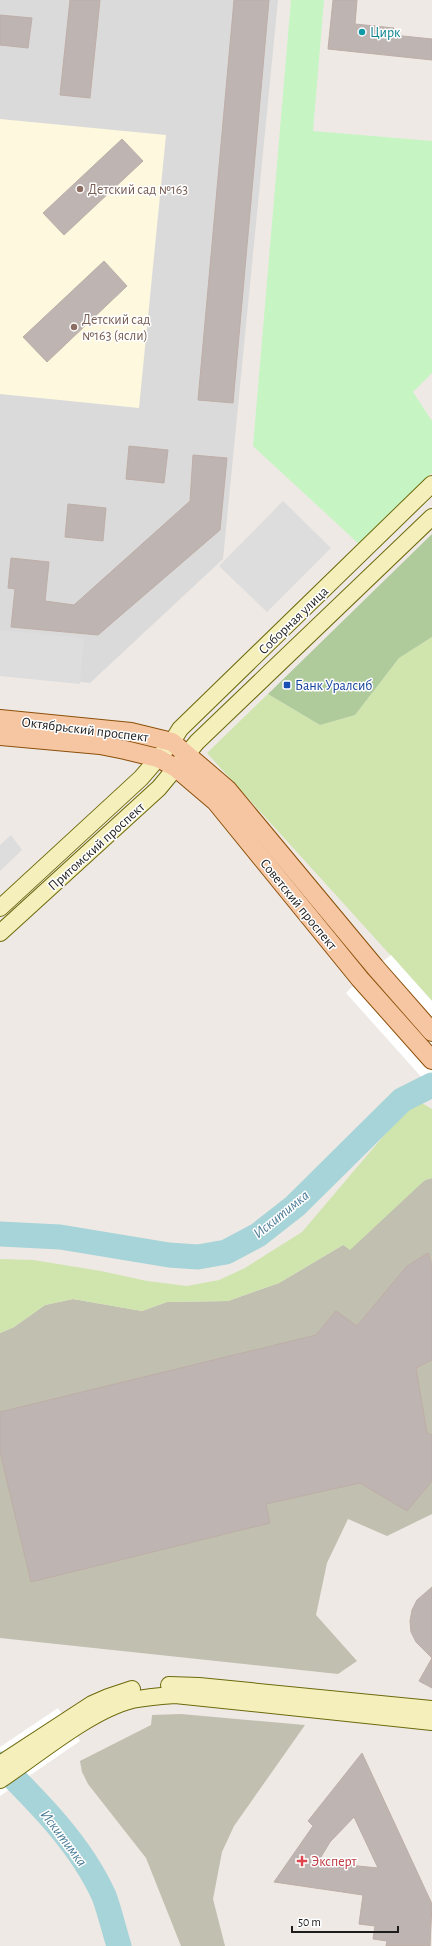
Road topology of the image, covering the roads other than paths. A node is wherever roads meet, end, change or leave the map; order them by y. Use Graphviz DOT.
graph roads {
  1 [pos="432,484"];
  2 [pos="432,517"];
  3 [pos="0,718"];
  4 [pos="0,736"];
  5 [pos="172,742"];
  6 [pos="158,758"];
  7 [pos="182,762"];
  8 [pos="0,908"];
  9 [pos="0,933"];
  10 [pos="432,1032"];
  11 [pos="432,1060"];
  12 [pos="432,1709"];
  13 [pos="432,1722"];
  14 [pos="69,1725"];
  15 [pos="0,1764"];
  16 [pos="0,1780"];
  1 -- 5 [label="main road, Соборная улица"];
  2 -- 7 [label="main road, Соборная улица"];
  3 -- 5 [label="main road, Октябрьский проспект"];
  4 -- 6 [label="main road, Октябрьский проспект"];
  5 -- 6 [label="main road, Соборная улица"];
  5 -- 7 [label="main road, Октябрьский проспект"];
  6 -- 7 [label="main road, Советский проспект"];
  6 -- 8 [label="main road, Притомский проспект"];
  7 -- 9 [label="main road, Притомский проспект"];
  7 -- 10 [label="main road, Советский проспект"];
  7 -- 11 [label="main road, Советский проспект"];
  12 -- 14 [label="main road"];
  13 -- 14 [label="main road"];
  14 -- 15 [label="main road"];
  14 -- 16 [label="main road"];
}
